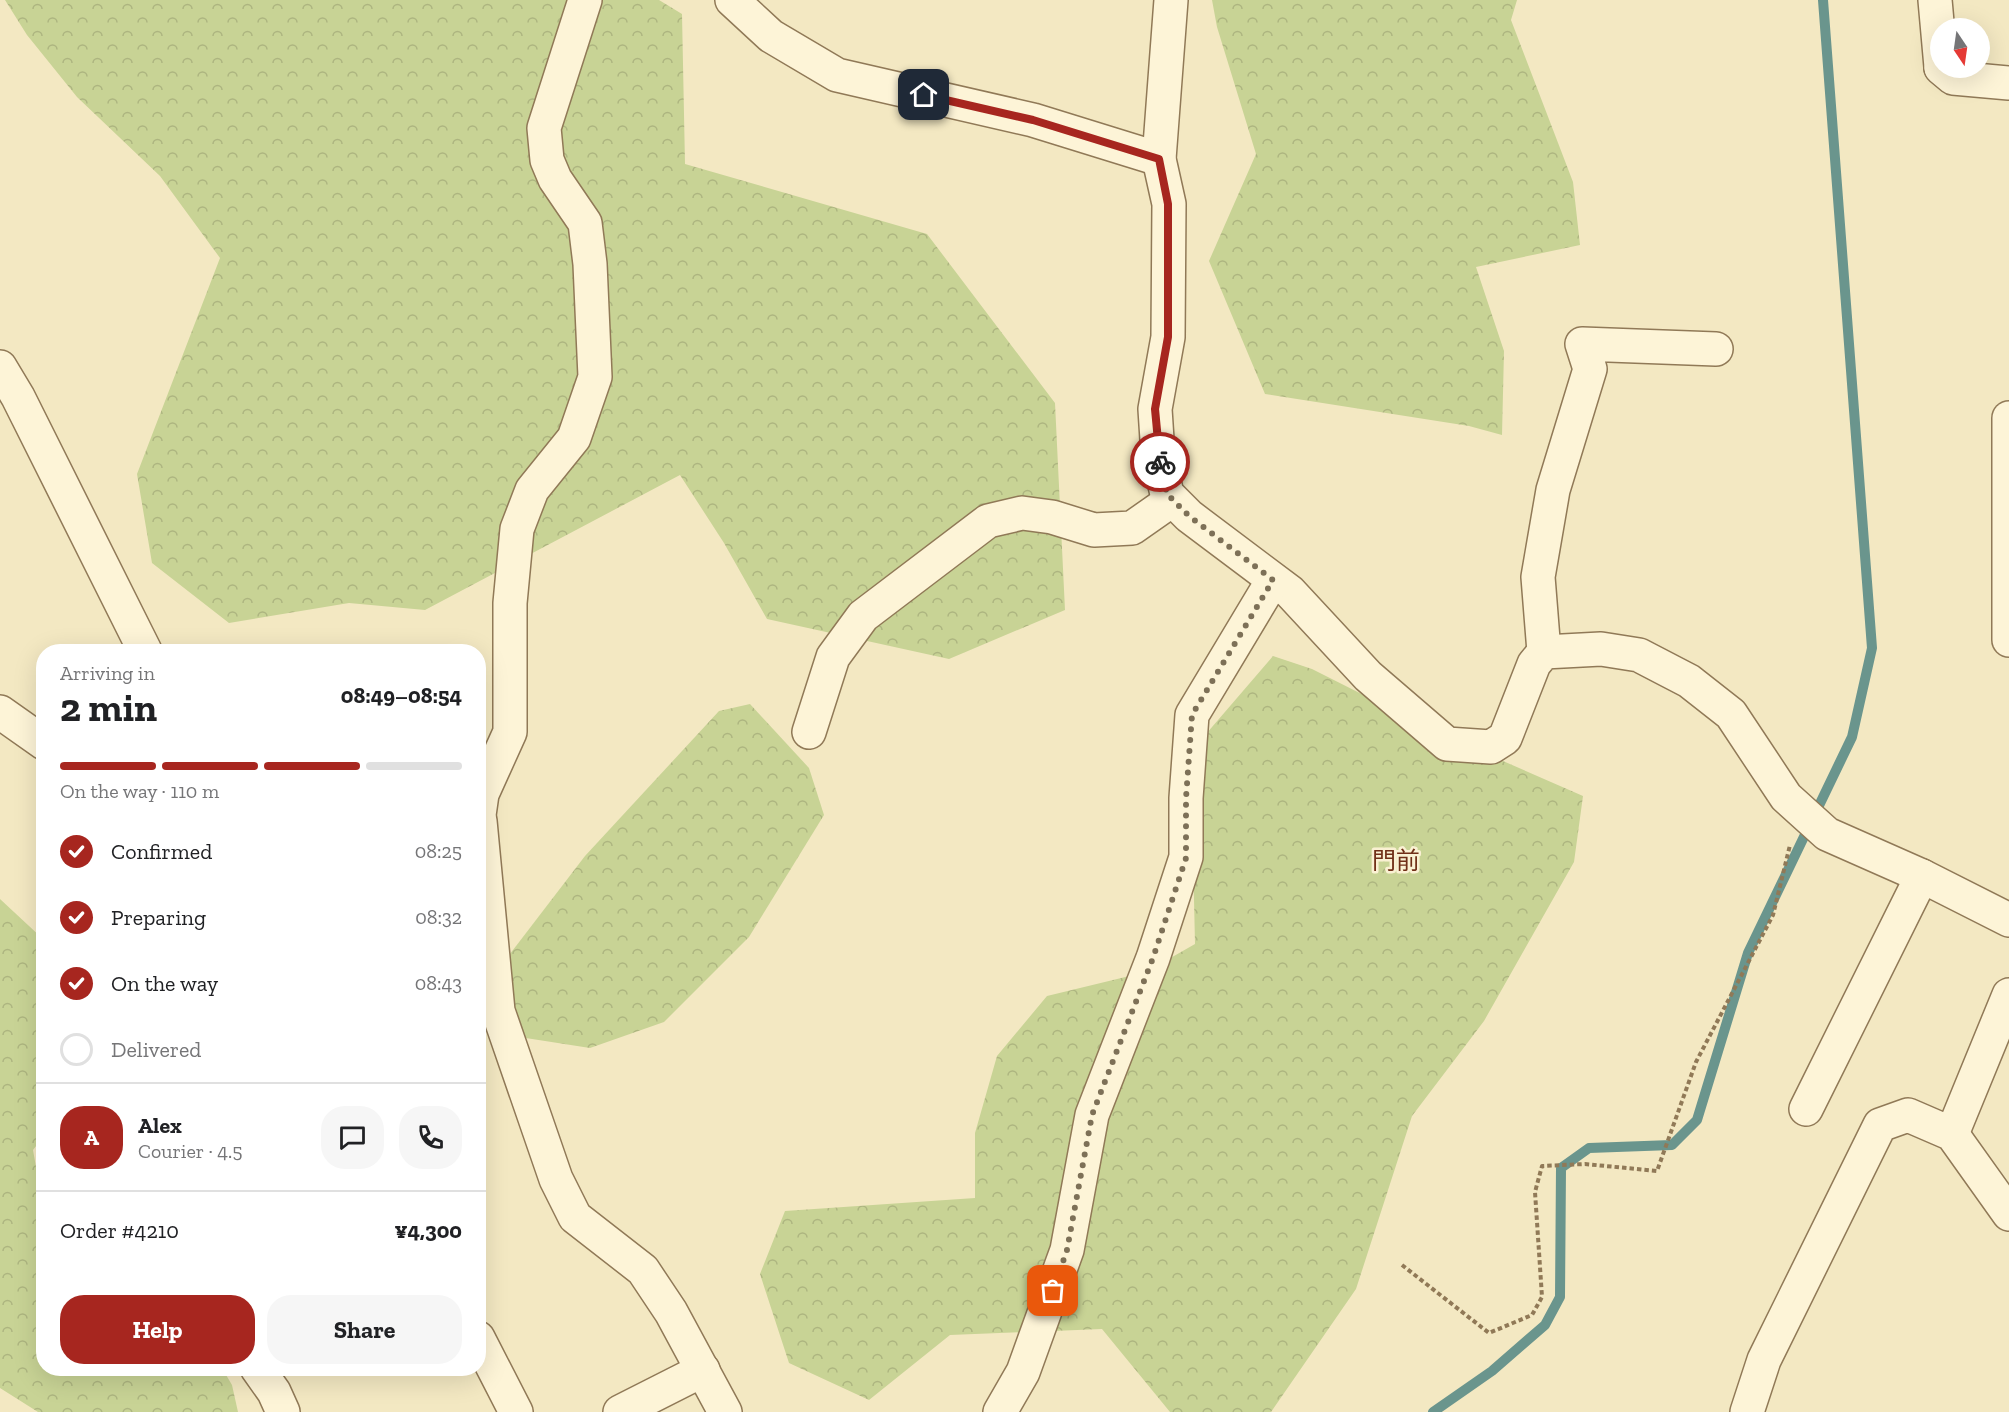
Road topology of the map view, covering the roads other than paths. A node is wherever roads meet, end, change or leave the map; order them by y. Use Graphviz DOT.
graph roads {
  1 [pos="585,0"];
  2 [pos="732,0"];
  3 [pos="1171,0"];
  4 [pos="1935,0"];
  5 [pos="1937,18"];
  6 [pos="1953,78"];
  7 [pos="2009,83"];
  8 [pos="1159,159"];
  9 [pos="1716,349"];
  10 [pos="0,367"];
  11 [pos="2009,418"];
  12 [pos="1172,500"];
  13 [pos="1273,580"];
  14 [pos="2009,640"];
  15 [pos="142,644"];
  16 [pos="1544,652"];
  17 [pos="0,712"];
  18 [pos="809,732"];
  19 [pos="36,737"];
  20 [pos="486,785"];
  21 [pos="1922,876"];
  22 [pos="486,891"];
  23 [pos="2009,920"];
  24 [pos="2009,995"];
  25 [pos="2000,1042"];
  26 [pos="1806,1109"];
  27 [pos="1952,1134"];
  28 [pos="2009,1214"];
  29 [pos="486,1354"];
  30 [pos="703,1370"];
  31 [pos="263,1376"];
  32 [pos="283,1412"];
  33 [pos="516,1412"];
  34 [pos="621,1412"];
  35 [pos="725,1412"];
  36 [pos="1000,1412"];
  37 [pos="1747,1412"];
  1 -- 20 [label="street"];
  2 -- 8 [label="street"];
  3 -- 8 [label="street"];
  4 -- 5 [label="street"];
  6 -- 7 [label="street"];
  8 -- 12 [label="street"];
  9 -- 16 [label="street"];
  10 -- 15 [label="street"];
  11 -- 14 [label="street"];
  12 -- 13 [label="street"];
  12 -- 18 [label="street"];
  13 -- 16 [label="street"];
  13 -- 36 [label="street"];
  16 -- 21 [label="street"];
  17 -- 19 [label="street"];
  21 -- 23 [label="street"];
  21 -- 26 [label="street"];
  22 -- 30 [label="street"];
  24 -- 25 [label="street"];
  25 -- 27 [label="street"];
  27 -- 28 [label="street"];
  27 -- 37 [label="street"];
  29 -- 33 [label="street"];
  30 -- 34 [label="street"];
  30 -- 35 [label="street"];
  31 -- 32 [label="street"];
}
